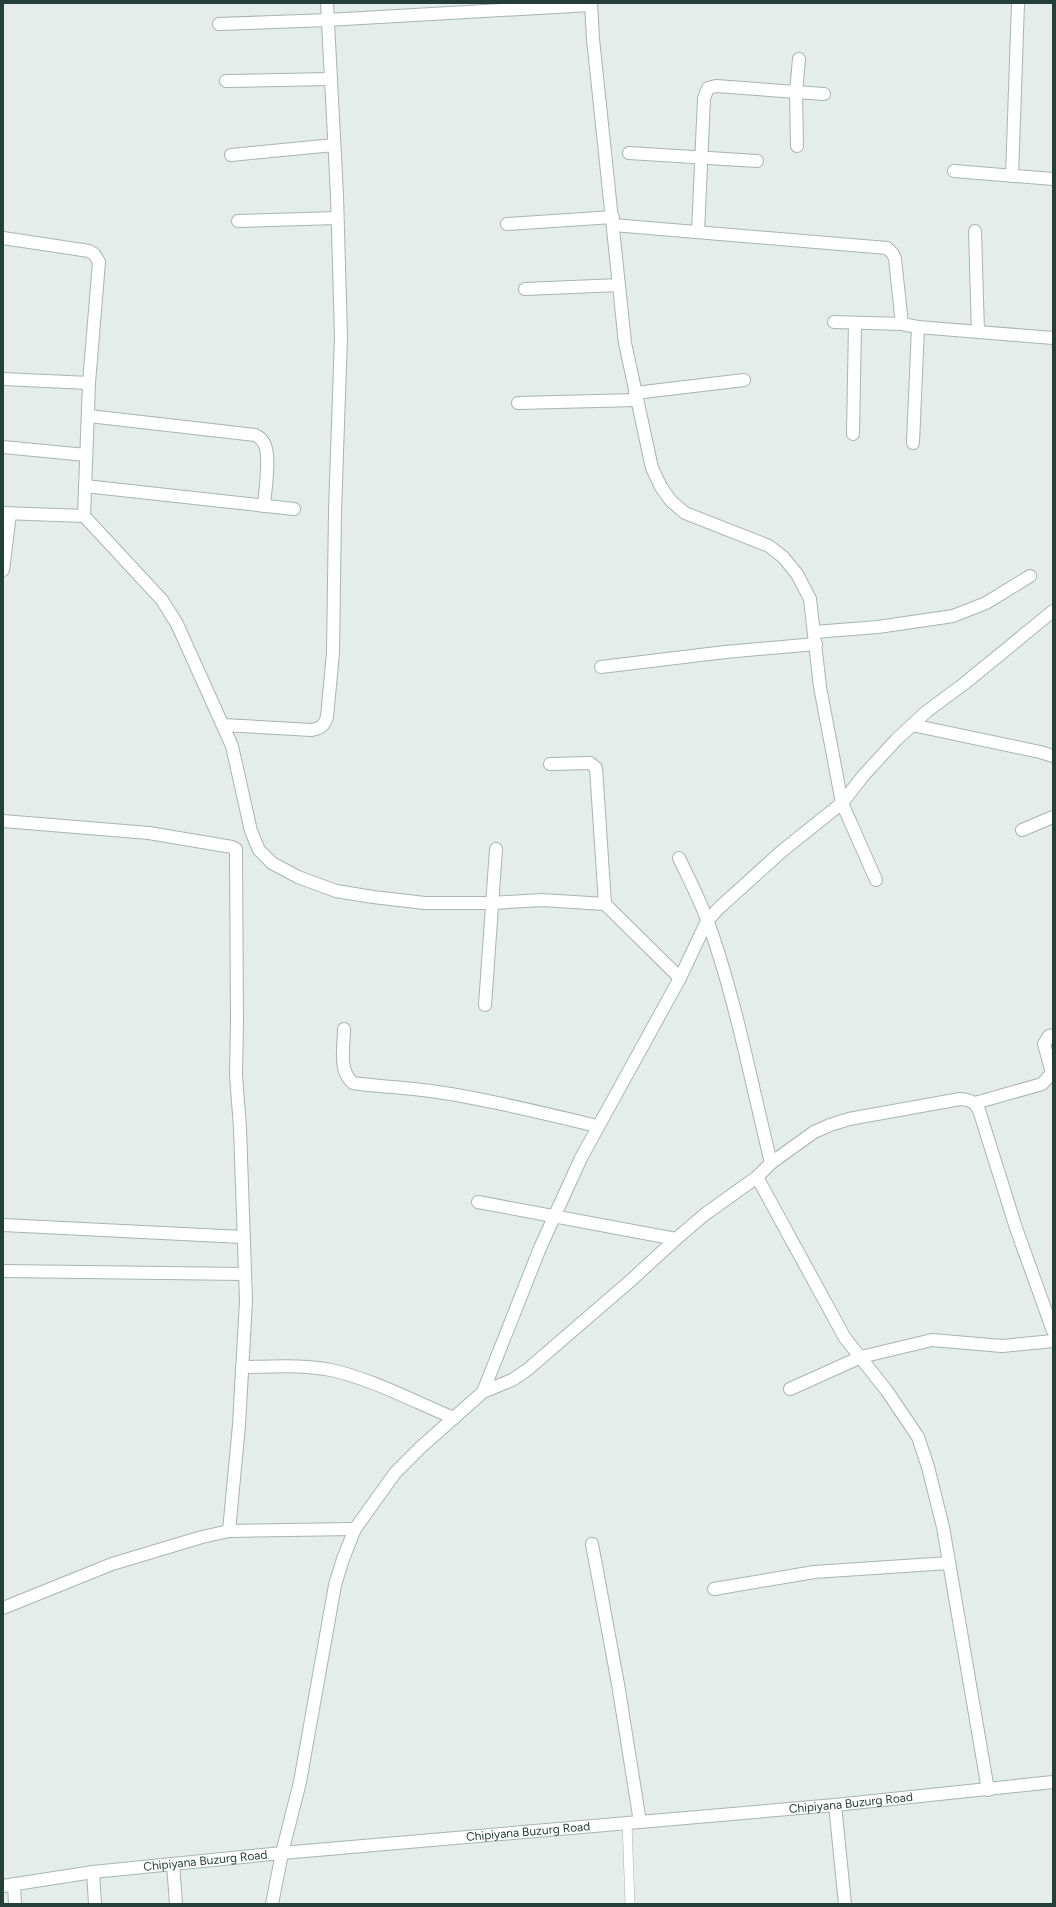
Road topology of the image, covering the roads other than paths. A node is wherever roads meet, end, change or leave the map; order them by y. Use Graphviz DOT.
graph roads {
  1 [pos="326,3"];
  2 [pos="1018,3"];
  3 [pos="591,4"];
  4 [pos="327,20"];
  5 [pos="219,24"];
  6 [pos="799,59"];
  7 [pos="330,79"];
  8 [pos="226,81"];
  9 [pos="796,92"];
  10 [pos="824,94"];
  11 [pos="334,145"];
  12 [pos="797,146"];
  13 [pos="630,153"];
  14 [pos="231,155"];
  15 [pos="701,158"];
  16 [pos="757,161"];
  17 [pos="954,171"];
  18 [pos="1012,176"];
  19 [pos="1053,179"];
  20 [pos="337,218"];
  21 [pos="238,221"];
  22 [pos="613,221"];
  23 [pos="508,224"];
  24 [pos="975,231"];
  25 [pos="698,232"];
  26 [pos="3,238"];
  27 [pos="619,285"];
  28 [pos="525,289"];
  29 [pos="834,322"];
  30 [pos="855,323"];
  31 [pos="902,324"];
  32 [pos="918,327"];
  33 [pos="978,332"];
  34 [pos="1053,338"];
  35 [pos="3,379"];
  36 [pos="744,380"];
  37 [pos="89,384"];
  38 [pos="636,397"];
  39 [pos="518,402"];
  40 [pos="88,416"];
  41 [pos="853,434"];
  42 [pos="913,443"];
  43 [pos="3,447"];
  44 [pos="86,455"];
  45 [pos="85,486"];
  46 [pos="264,506"];
  47 [pos="294,509"];
  48 [pos="7,514"];
  49 [pos="84,516"];
  50 [pos="3,570"];
  51 [pos="1030,576"];
  52 [pos="1053,610"];
  53 [pos="814,632"];
  54 [pos="816,644"];
  55 [pos="601,667"];
  56 [pos="223,725"];
  57 [pos="912,725"];
  58 [pos="1053,756"];
  59 [pos="550,764"];
  60 [pos="842,802"];
  61 [pos="1053,817"];
  62 [pos="3,821"];
  63 [pos="1022,830"];
  64 [pos="236,849"];
  65 [pos="259,850"];
  66 [pos="496,850"];
  67 [pos="679,858"];
  68 [pos="876,880"];
  69 [pos="491,903"];
  70 [pos="605,904"];
  71 [pos="707,921"];
  72 [pos="680,978"];
  73 [pos="485,1005"];
  74 [pos="344,1029"];
  75 [pos="1053,1035"];
  76 [pos="975,1103"];
  77 [pos="597,1126"];
  78 [pos="771,1163"];
  79 [pos="757,1177"];
  80 [pos="478,1202"];
  81 [pos="555,1215"];
  82 [pos="3,1225"];
  83 [pos="242,1237"];
  84 [pos="676,1239"];
  85 [pos="3,1271"];
  86 [pos="244,1274"];
  87 [pos="1053,1332"];
  88 [pos="1053,1341"];
  89 [pos="861,1357"];
  90 [pos="242,1367"];
  91 [pos="790,1389"];
  92 [pos="483,1392"];
  93 [pos="454,1418"];
  94 [pos="355,1529"];
  95 [pos="229,1531"];
  96 [pos="592,1544"];
  97 [pos="949,1564"];
  98 [pos="714,1589"];
  99 [pos="3,1608"];
  100 [pos="1053,1782"];
  101 [pos="988,1790"];
  102 [pos="835,1805"];
  103 [pos="640,1822"];
  104 [pos="627,1823"];
  105 [pos="282,1853"];
  106 [pos="173,1864"];
  107 [pos="93,1872"];
  108 [pos="8,1885"];
  109 [pos="15,1904"];
  110 [pos="95,1904"];
  111 [pos="176,1904"];
  112 [pos="272,1904"];
  113 [pos="630,1904"];
  114 [pos="845,1904"];
  1 -- 4 [label="street"];
  2 -- 18 [label="street"];
  3 -- 4 [label="street"];
  3 -- 22 [label="street"];
  4 -- 5 [label="street"];
  4 -- 7 [label="street"];
  6 -- 9 [label="street"];
  7 -- 8 [label="street"];
  7 -- 11 [label="street"];
  9 -- 10 [label="street"];
  9 -- 12 [label="street"];
  9 -- 15 [label="street"];
  11 -- 14 [label="street"];
  11 -- 20 [label="street"];
  13 -- 15 [label="street"];
  15 -- 16 [label="street"];
  15 -- 25 [label="street"];
  17 -- 18 [label="street"];
  18 -- 19 [label="street"];
  20 -- 21 [label="street"];
  20 -- 56 [label="street"];
  22 -- 23 [label="street"];
  22 -- 25 [label="street"];
  22 -- 27 [label="street"];
  24 -- 33 [label="street"];
  25 -- 31 [label="street"];
  26 -- 37 [label="street"];
  27 -- 28 [label="street"];
  27 -- 38 [label="street"];
  29 -- 30 [label="street"];
  30 -- 31 [label="street"];
  30 -- 41 [label="street"];
  31 -- 32 [label="street"];
  32 -- 33 [label="street"];
  32 -- 42 [label="street"];
  33 -- 34 [label="street"];
  35 -- 37 [label="street"];
  36 -- 38 [label="street"];
  37 -- 40 [label="street"];
  38 -- 39 [label="street"];
  38 -- 53 [label="street"];
  40 -- 44 [label="street"];
  40 -- 46 [label="street"];
  43 -- 44 [label="street"];
  44 -- 45 [label="street"];
  45 -- 46 [label="street"];
  45 -- 49 [label="street"];
  46 -- 47 [label="street"];
  48 -- 49 [label="street"];
  48 -- 50 [label="street"];
  49 -- 56 [label="street"];
  51 -- 53 [label="street"];
  52 -- 57 [label="street"];
  53 -- 54 [label="street"];
  54 -- 55 [label="street"];
  54 -- 60 [label="street"];
  56 -- 65 [label="street"];
  57 -- 58 [label="street"];
  57 -- 60 [label="street"];
  59 -- 70 [label="street"];
  60 -- 68 [label="street"];
  60 -- 71 [label="street"];
  61 -- 63 [label="street"];
  62 -- 64 [label="street"];
  64 -- 65 [label="street"];
  64 -- 83 [label="street"];
  65 -- 69 [label="street"];
  66 -- 69 [label="street"];
  67 -- 71 [label="street"];
  69 -- 70 [label="street"];
  69 -- 73 [label="street"];
  70 -- 72 [label="street"];
  71 -- 72 [label="street"];
  71 -- 78 [label="street"];
  72 -- 77 [label="street"];
  74 -- 77 [label="street"];
  75 -- 76 [label="street"];
  76 -- 78 [label="street"];
  76 -- 87 [label="street"];
  77 -- 81 [label="street"];
  78 -- 79 [label="street"];
  79 -- 84 [label="street"];
  79 -- 89 [label="street"];
  80 -- 81 [label="street"];
  81 -- 84 [label="street"];
  81 -- 92 [label="street"];
  82 -- 83 [label="street"];
  83 -- 86 [label="street"];
  84 -- 92 [label="street"];
  85 -- 86 [label="street"];
  86 -- 90 [label="street"];
  88 -- 89 [label="street"];
  89 -- 91 [label="street"];
  89 -- 97 [label="street"];
  90 -- 93 [label="street"];
  90 -- 95 [label="street"];
  92 -- 93 [label="street"];
  93 -- 94 [label="street"];
  94 -- 95 [label="street"];
  94 -- 105 [label="street"];
  95 -- 99 [label="street"];
  96 -- 103 [label="street"];
  97 -- 98 [label="street"];
  97 -- 101 [label="street"];
  100 -- 101 [label="street, Chipiyana Buzurg Road"];
  101 -- 102 [label="street, Chipiyana Buzurg Road"];
  102 -- 103 [label="street, Chipiyana Buzurg Road"];
  102 -- 114 [label="street"];
  103 -- 104 [label="street, Chipiyana Buzurg Road"];
  104 -- 105 [label="street, Chipiyana Buzurg Road"];
  104 -- 113 [label="lane"];
  105 -- 106 [label="street, Chipiyana Buzurg Road"];
  105 -- 112 [label="street"];
  106 -- 107 [label="street, Chipiyana Buzurg Road"];
  106 -- 111 [label="street"];
  107 -- 108 [label="street, Chipiyana Buzurg Road"];
  107 -- 110 [label="street"];
  108 -- 109 [label="street"];
}
